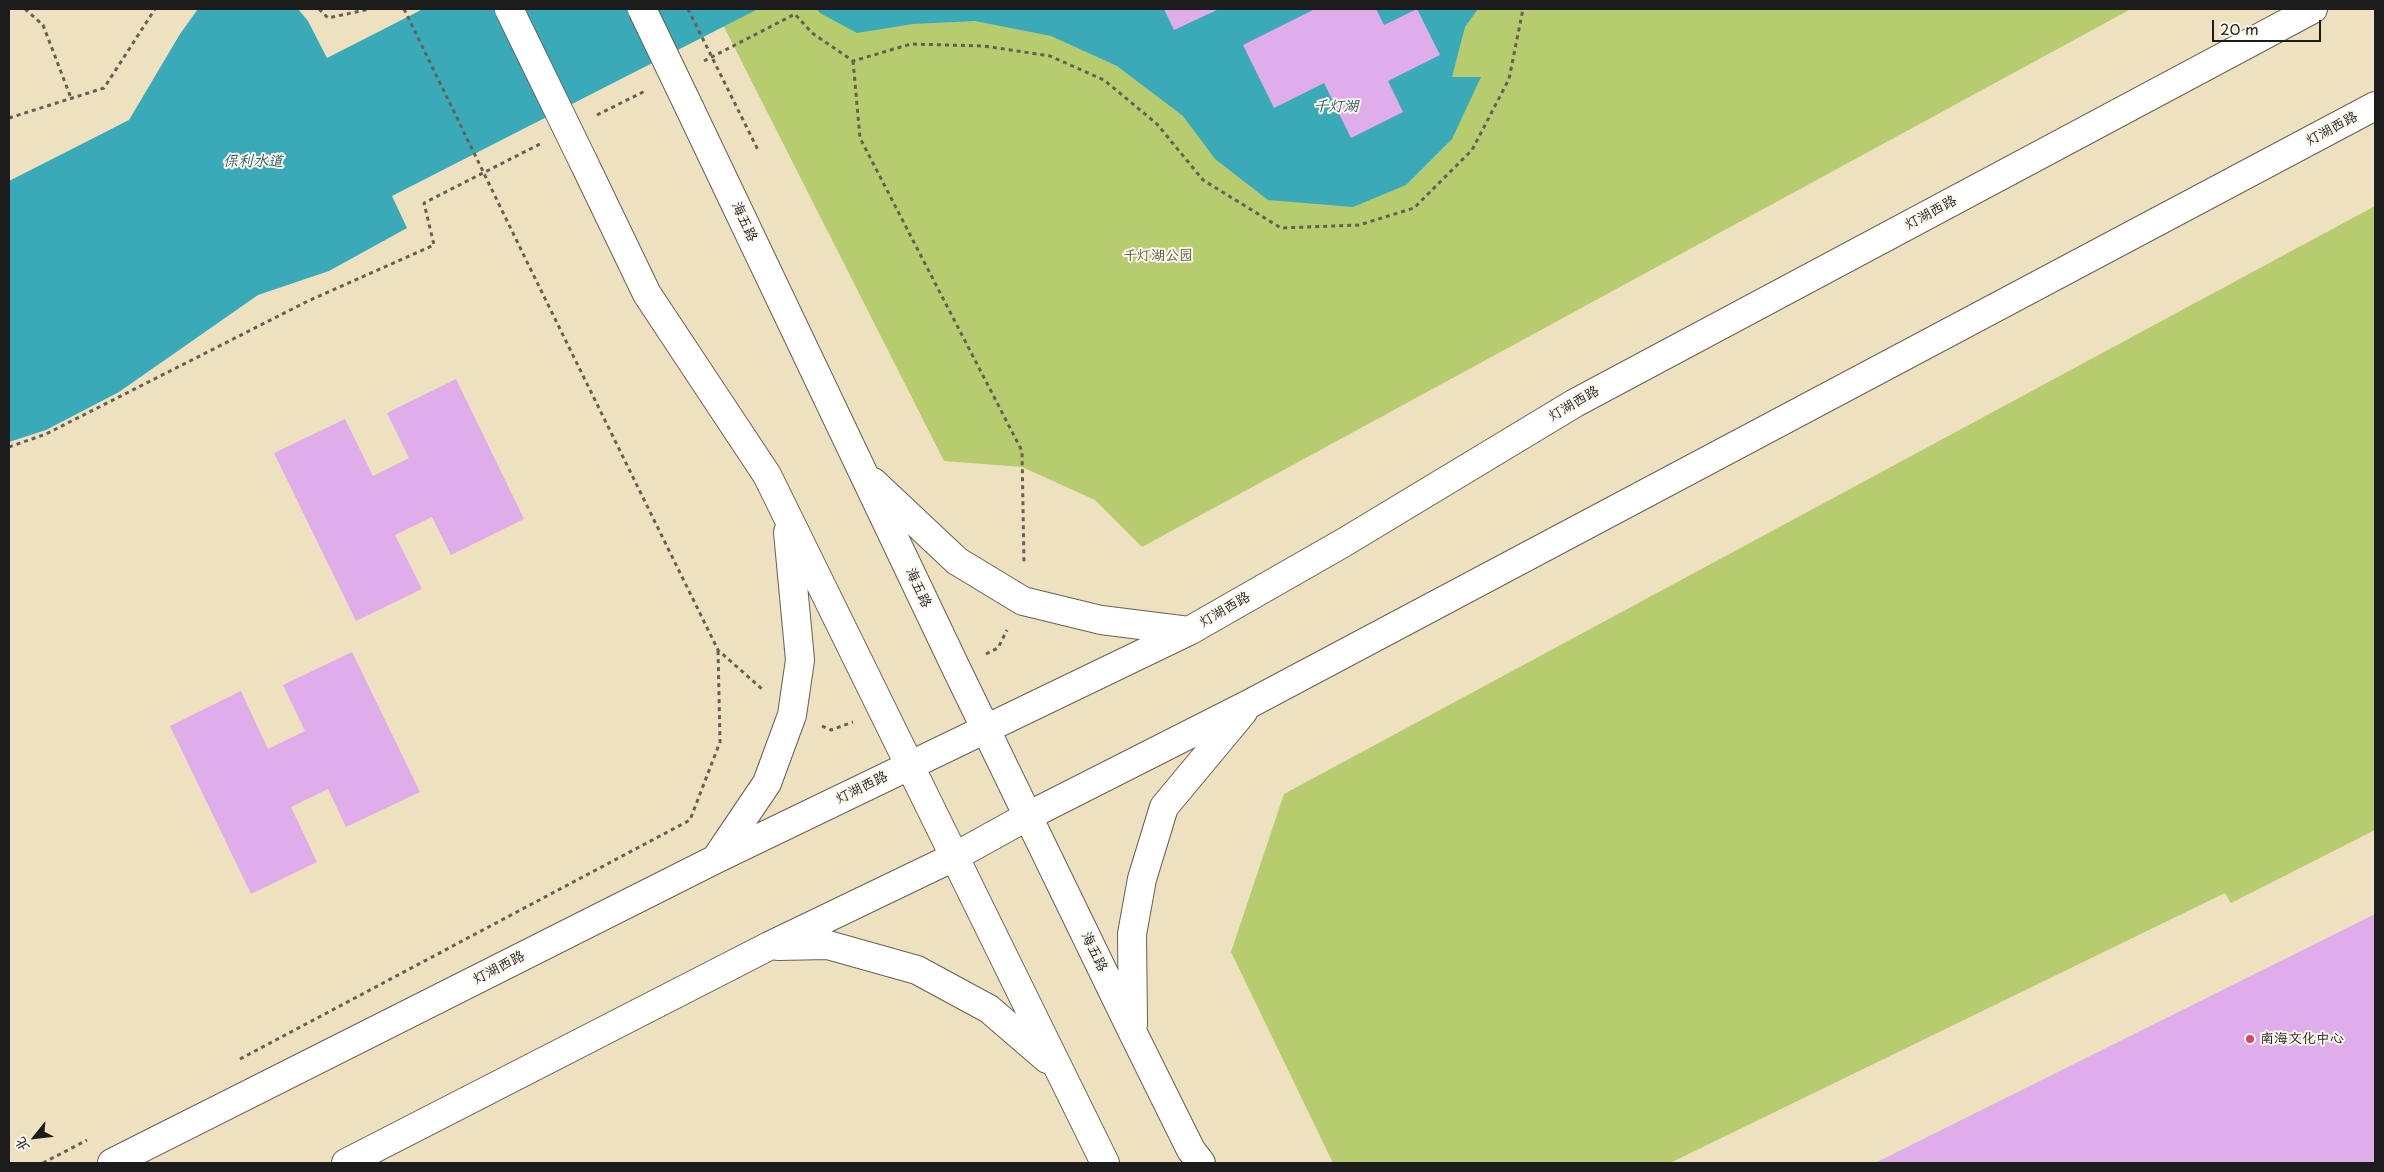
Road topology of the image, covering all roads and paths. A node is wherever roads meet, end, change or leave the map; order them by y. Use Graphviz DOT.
graph roads {
  1 [pos="25,9"];
  2 [pos="156,9"];
  3 [pos="320,9"];
  4 [pos="370,9"];
  5 [pos="404,9"];
  6 [pos="509,9"];
  7 [pos="642,9"];
  8 [pos="688,9"];
  9 [pos="1523,9"];
  10 [pos="2313,9"];
  11 [pos="853,61"];
  12 [pos="698,64"];
  13 [pos="654,86"];
  14 [pos="71,98"];
  15 [pos="2375,106"];
  16 [pos="9,118"];
  17 [pos="592,118"];
  18 [pos="548,140"];
  19 [pos="760,152"];
  20 [pos="9,447"];
  21 [pos="862,471"];
  22 [pos="787,515"];
  23 [pos="1023,601"];
  24 [pos="1189,631"];
  25 [pos="718,650"];
  26 [pos="986,654"];
  27 [pos="1251,703"];
  28 [pos="792,715"];
  29 [pos="860,719"];
  30 [pos="985,729"];
  31 [pos="909,766"];
  32 [pos="1028,816"];
  33 [pos="954,857"];
  34 [pos="716,859"];
  35 [pos="768,946"];
  36 [pos="1133,1033"];
  37 [pos="236,1061"];
  38 [pos="1057,1068"];
  39 [pos="96,1135"];
  40 [pos="43,1163"];
  41 [pos="112,1163"];
  42 [pos="346,1163"];
  43 [pos="1105,1163"];
  44 [pos="1201,1163"];
  1 -- 14 [label="path"];
  2 -- 14 [label="path"];
  3 -- 4 [label="path"];
  5 -- 25 [label="path, bridge"];
  6 -- 22 [label="main road, bridge"];
  7 -- 21 [label="main road, 海五路, bridge"];
  8 -- 19 [label="path, bridge"];
  9 -- 11 [label="path"];
  10 -- 24 [label="main road, 灯湖西路"];
  11 -- 12 [label="path"];
  11 -- 23 [label="path"];
  13 -- 17 [label="path"];
  14 -- 16 [label="path"];
  15 -- 27 [label="main road, 灯湖西路"];
  18 -- 20 [label="path"];
  21 -- 23 [label="main road"];
  21 -- 30 [label="main road, 海五路"];
  22 -- 28 [label="main road"];
  22 -- 31 [label="main road"];
  23 -- 24 [label="main road"];
  23 -- 26 [label="path"];
  24 -- 30 [label="main road, 灯湖西路"];
  25 -- 28 [label="path"];
  25 -- 37 [label="path"];
  27 -- 32 [label="main road, 灯湖西路"];
  27 -- 36 [label="main road"];
  28 -- 29 [label="path"];
  28 -- 34 [label="main road"];
  30 -- 31 [label="main road, 灯湖西路"];
  30 -- 32 [label="main road, 海五路"];
  31 -- 33 [label="main road"];
  31 -- 34 [label="main road, 灯湖西路"];
  32 -- 33 [label="main road, 灯湖西路"];
  32 -- 36 [label="main road, 海五路"];
  33 -- 35 [label="main road, 灯湖西路"];
  33 -- 38 [label="main road"];
  34 -- 41 [label="main road, 灯湖西路"];
  35 -- 38 [label="main road"];
  35 -- 42 [label="main road, 灯湖西路"];
  36 -- 44 [label="main road, 海五路"];
  38 -- 43 [label="main road"];
  39 -- 40 [label="path"];
}
